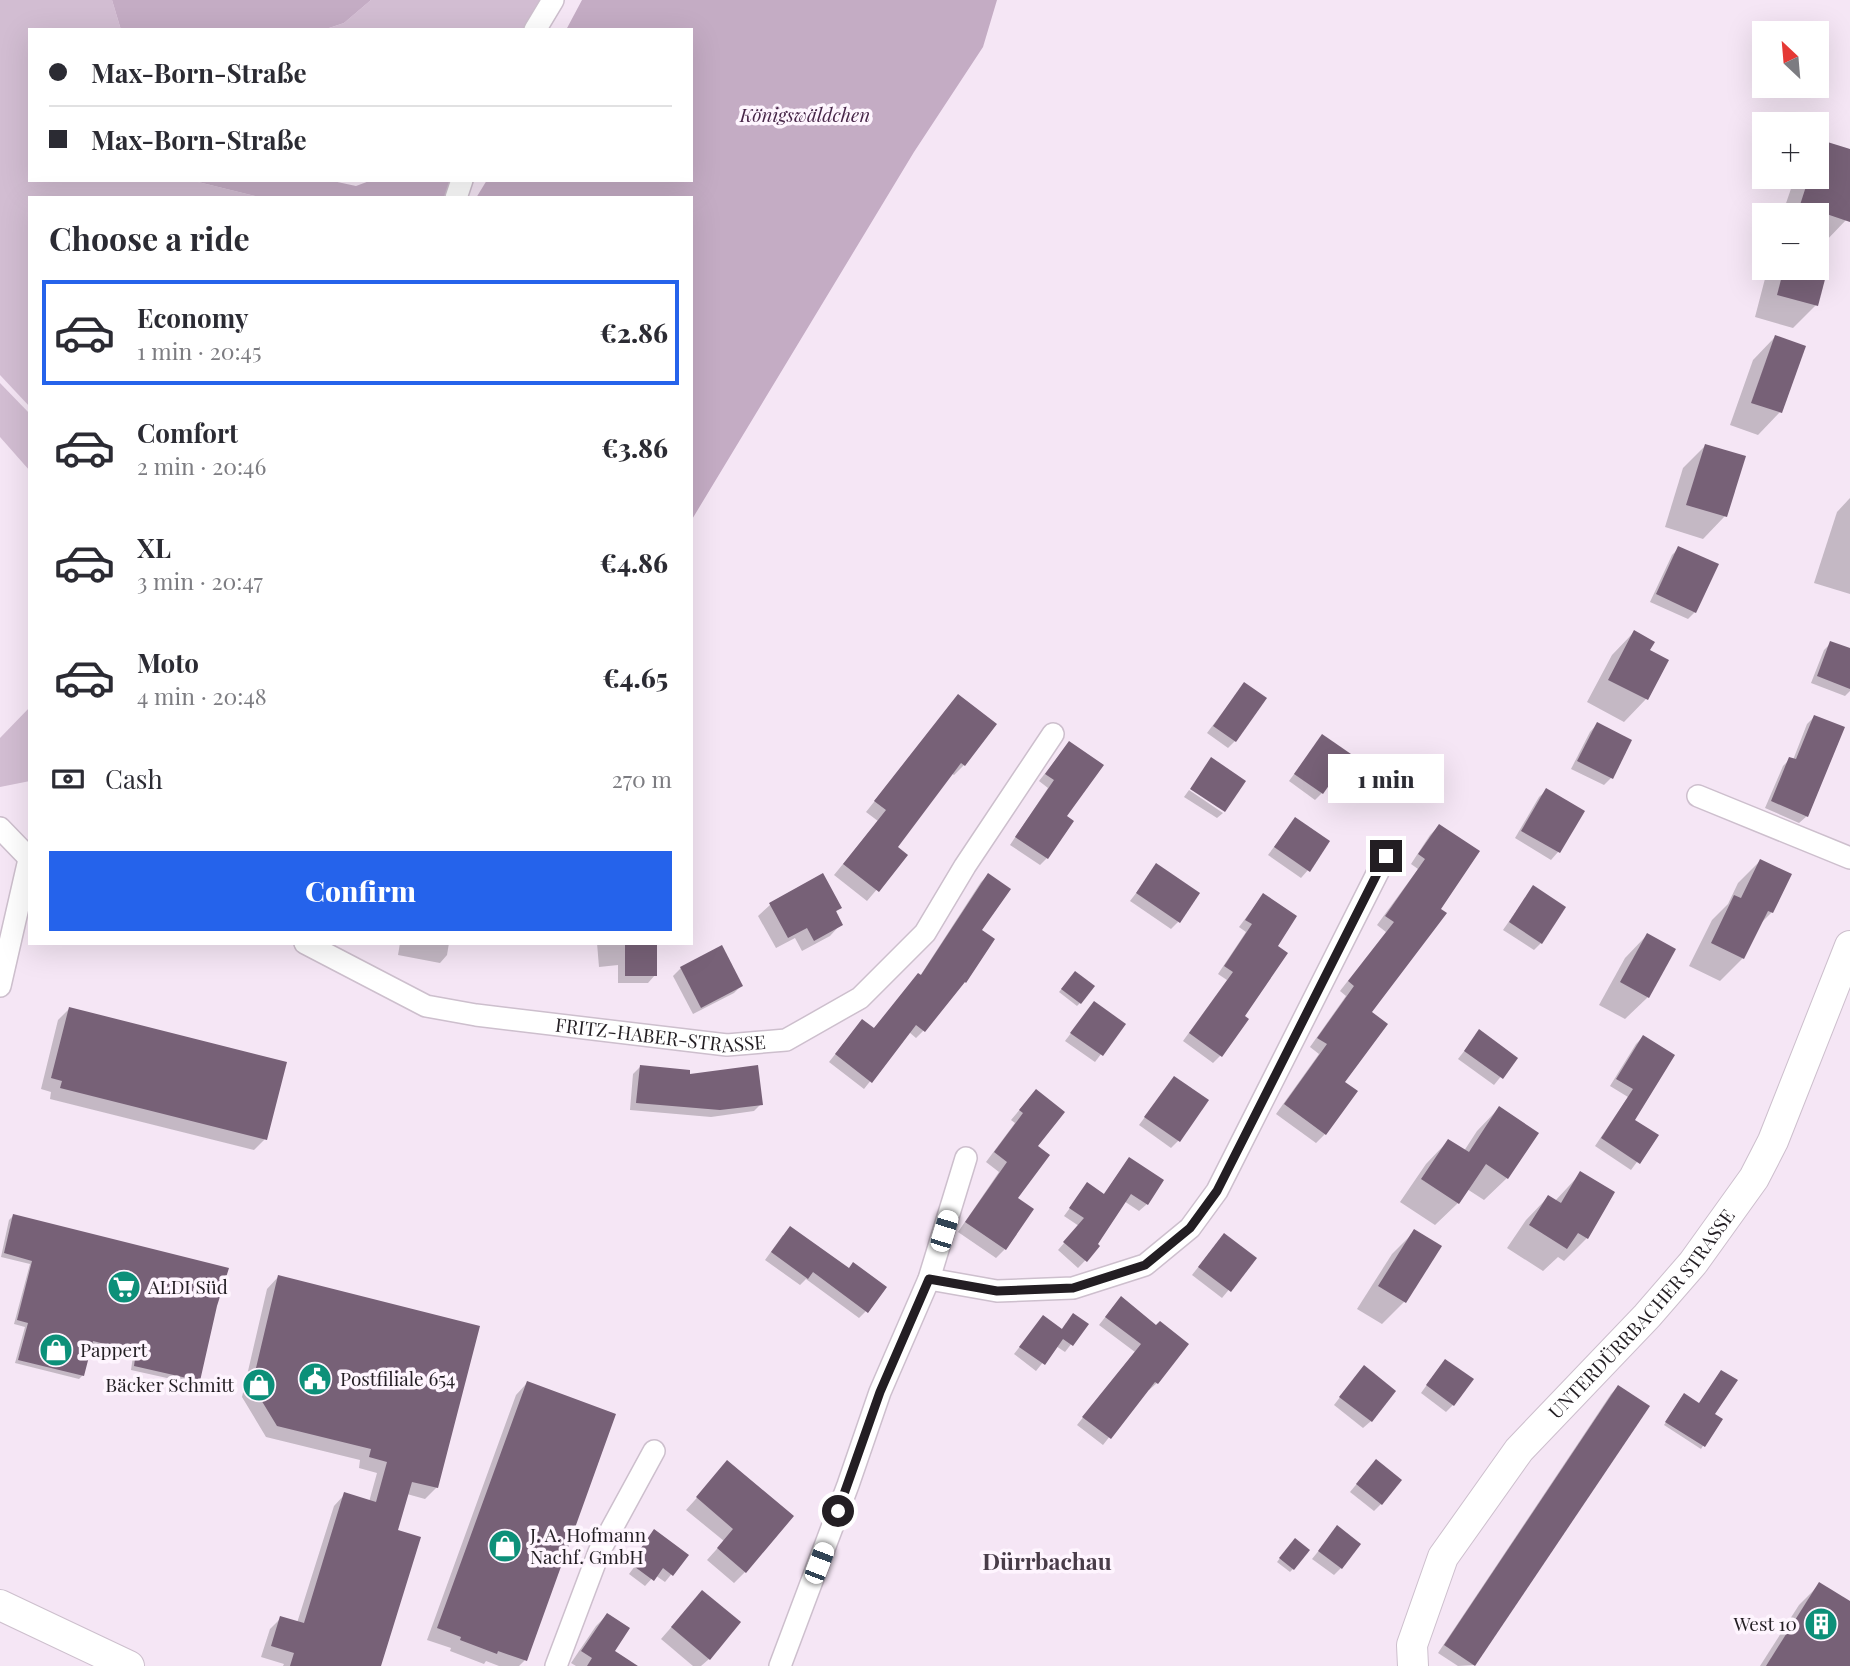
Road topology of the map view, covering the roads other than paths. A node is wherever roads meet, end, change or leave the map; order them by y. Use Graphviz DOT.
graph roads {
  1 [pos="553,0"];
  2 [pos="536,28"];
  3 [pos="1053,734"];
  4 [pos="1698,796"];
  5 [pos="0,828"];
  6 [pos="28,856"];
  7 [pos="1386,856"];
  8 [pos="1850,858"];
  9 [pos="28,861"];
  10 [pos="309,945"];
  11 [pos="1850,946"];
  12 [pos="0,986"];
  13 [pos="966,1158"];
  14 [pos="929,1279"];
  15 [pos="654,1451"];
  16 [pos="0,1605"];
  17 [pos="129,1666"];
  18 [pos="556,1666"];
  19 [pos="780,1666"];
  20 [pos="1413,1666"];
  1 -- 2 [label="street"];
  3 -- 10 [label="street, FRITZ-HABER-STRASSE"];
  4 -- 8 [label="street"];
  5 -- 6 [label="street"];
  7 -- 14 [label="street"];
  9 -- 12 [label="street"];
  11 -- 20 [label="street, UNTERDÜRRBACHER STRASSE"];
  13 -- 14 [label="street"];
  14 -- 19 [label="street"];
  15 -- 18 [label="street"];
  16 -- 17 [label="street"];
}
